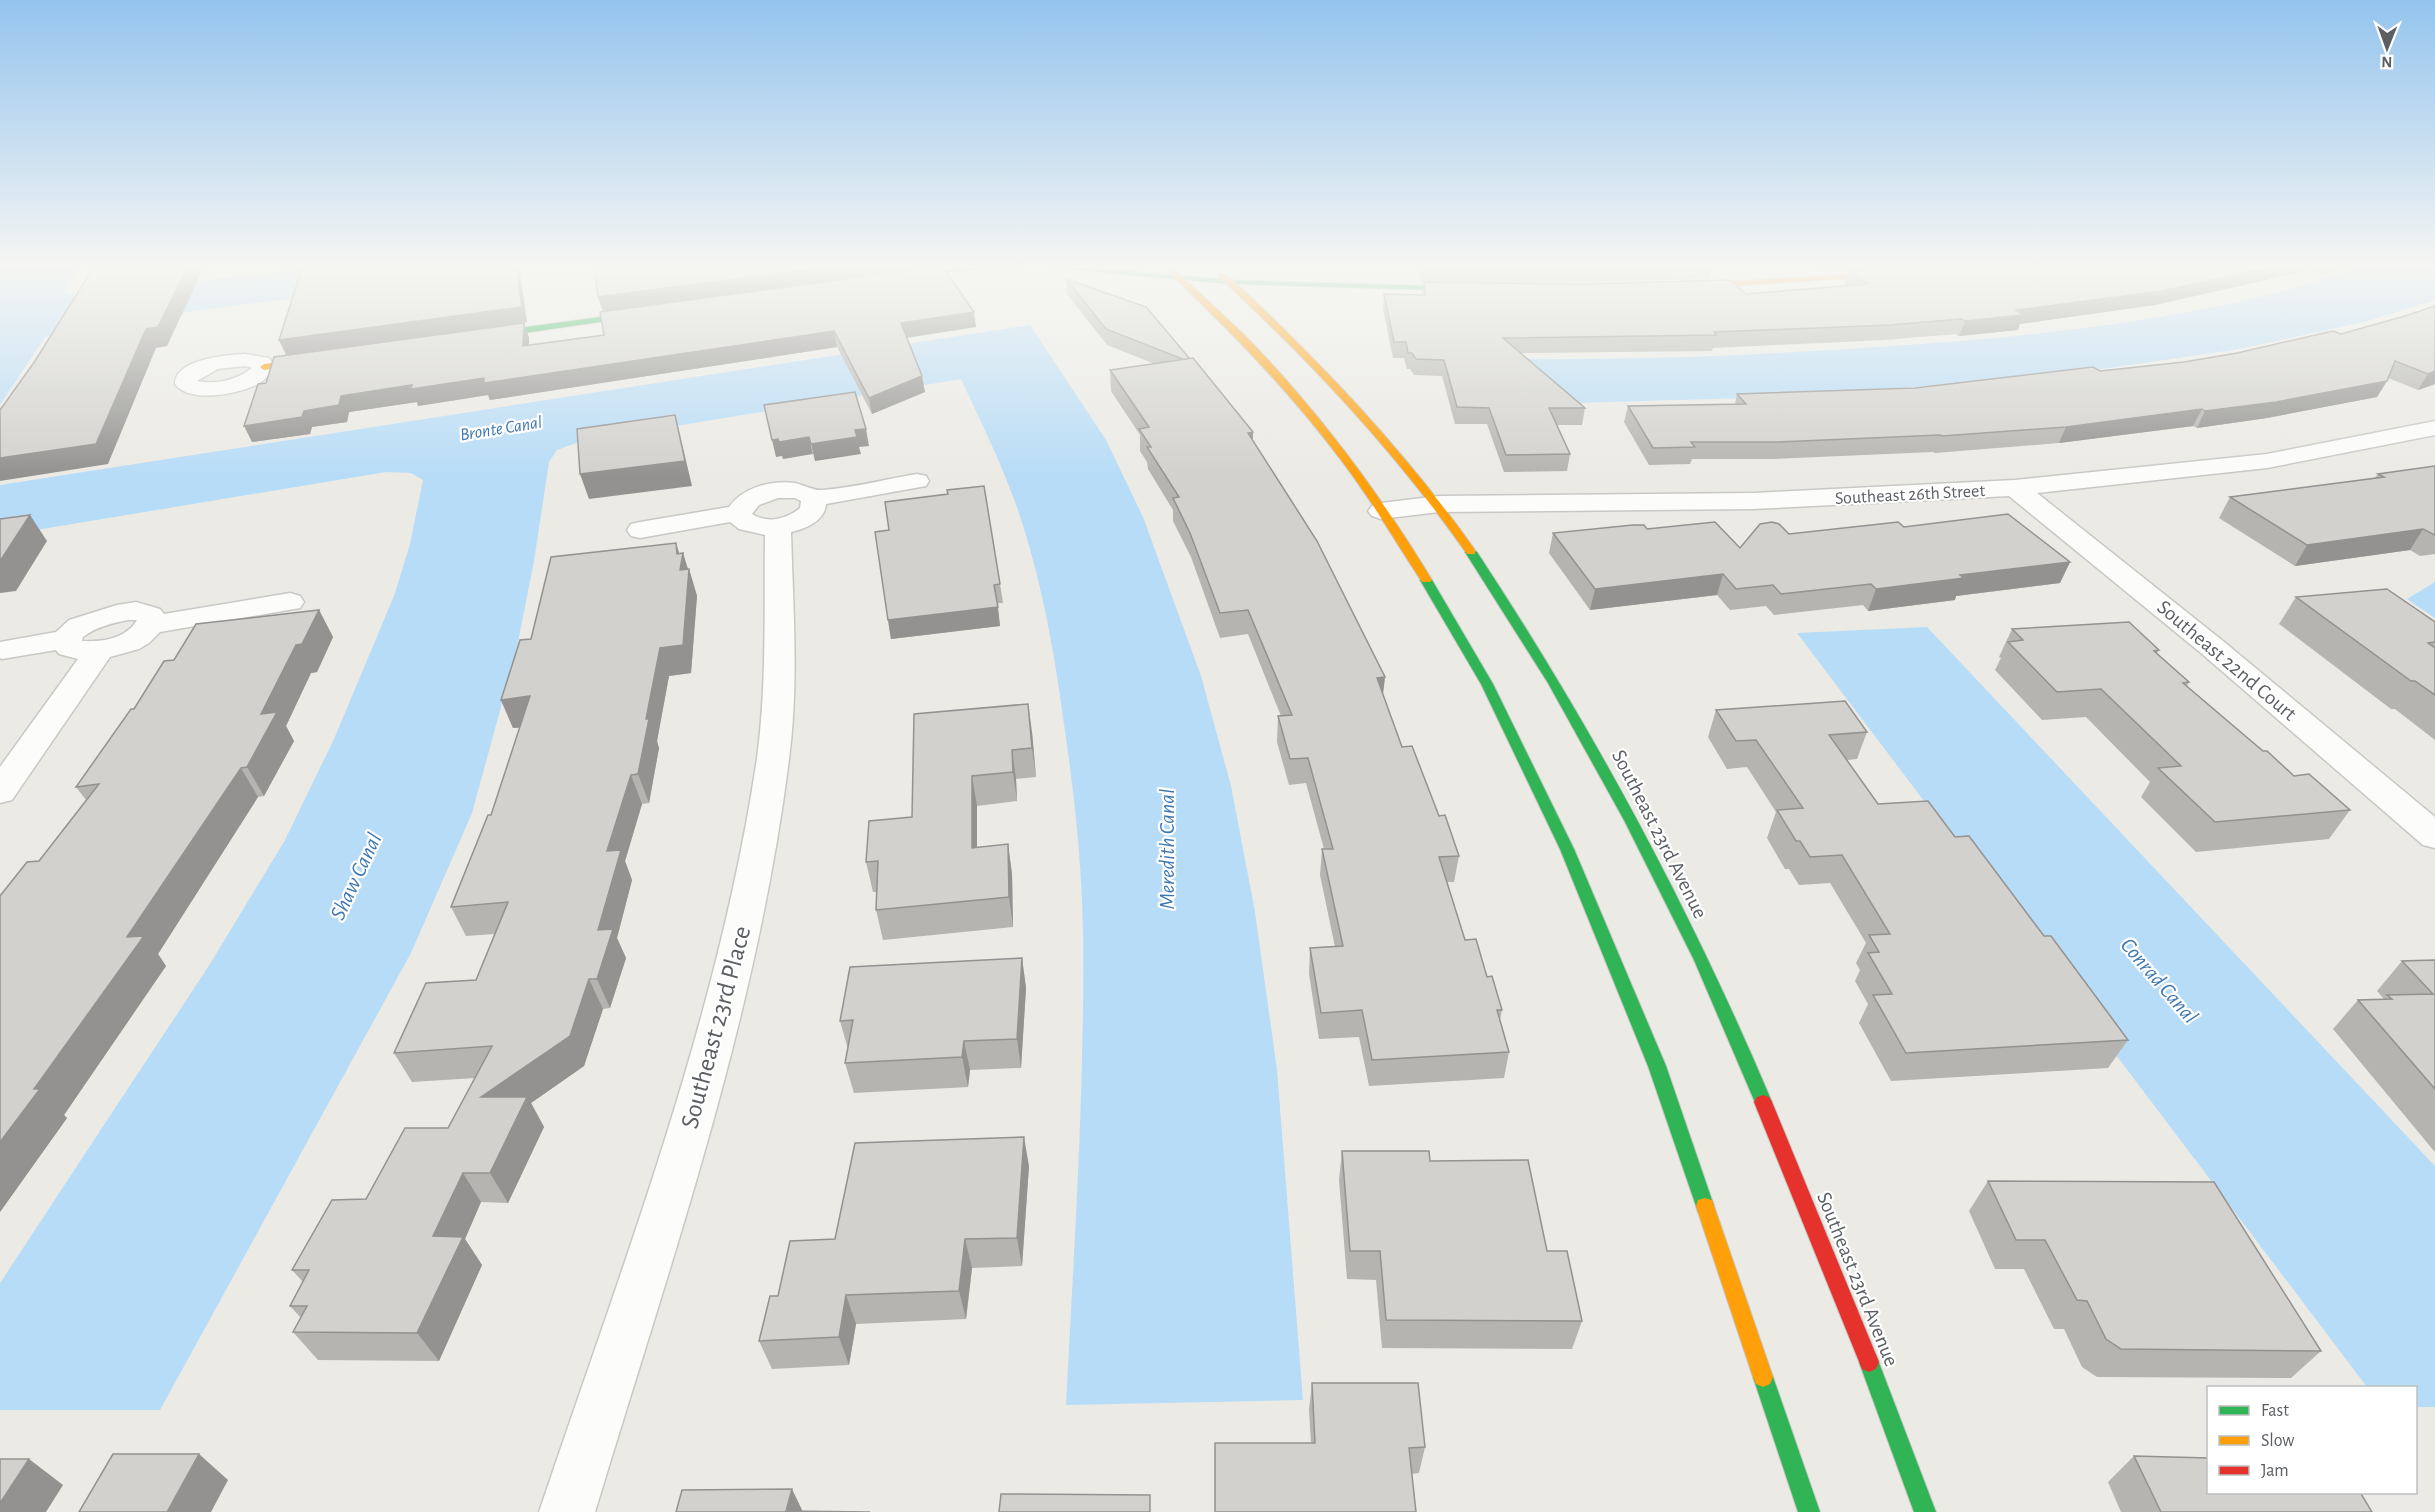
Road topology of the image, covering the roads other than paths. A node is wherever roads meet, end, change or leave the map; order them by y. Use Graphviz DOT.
graph roads {
  1 [pos="487,336"];
  2 [pos="1239,336"];
  3 [pos="1289,336"];
  4 [pos="463,339"];
  5 [pos="334,357"];
  6 [pos="264,367"];
  7 [pos="2435,428"];
  8 [pos="917,481"];
  9 [pos="2015,488"];
  10 [pos="814,499"];
  11 [pos="1439,504"];
  12 [pos="1381,511"];
  13 [pos="739,513"];
  14 [pos="778,526"];
  15 [pos="640,530"];
  16 [pos="290,602"];
  17 [pos="150,625"];
  18 [pos="67,639"];
  19 [pos="2,650"];
  20 [pos="99,651"];
  21 [pos="0,792"];
  22 [pos="2435,836"];
  23 [pos="567,1512"];
  24 [pos="1809,1512"];
  25 [pos="1926,1512"];
  1 -- 4 [label="street"];
  2 -- 12 [label="street"];
  3 -- 11 [label="street, Southeast 23rd Avenue"];
  5 -- 6 [label="street"];
  7 -- 9 [label="street, Southeast 26th Street"];
  8 -- 10 [label="street"];
  9 -- 11 [label="street, Southeast 26th Street"];
  9 -- 22 [label="street, Southeast 22nd Court"];
  10 -- 13 [label="street"];
  10 -- 14 [label="street"];
  11 -- 12 [label="street, Southeast 26th Street"];
  11 -- 25 [label="street, Southeast 23rd Avenue"];
  12 -- 24 [label="street"];
  13 -- 14 [label="street"];
  13 -- 15 [label="street"];
  14 -- 23 [label="street, Southeast 23rd Place"];
  16 -- 17 [label="street"];
  17 -- 18 [label="street"];
  17 -- 20 [label="street"];
  18 -- 19 [label="street"];
  18 -- 20 [label="street"];
  20 -- 21 [label="street"];
}
